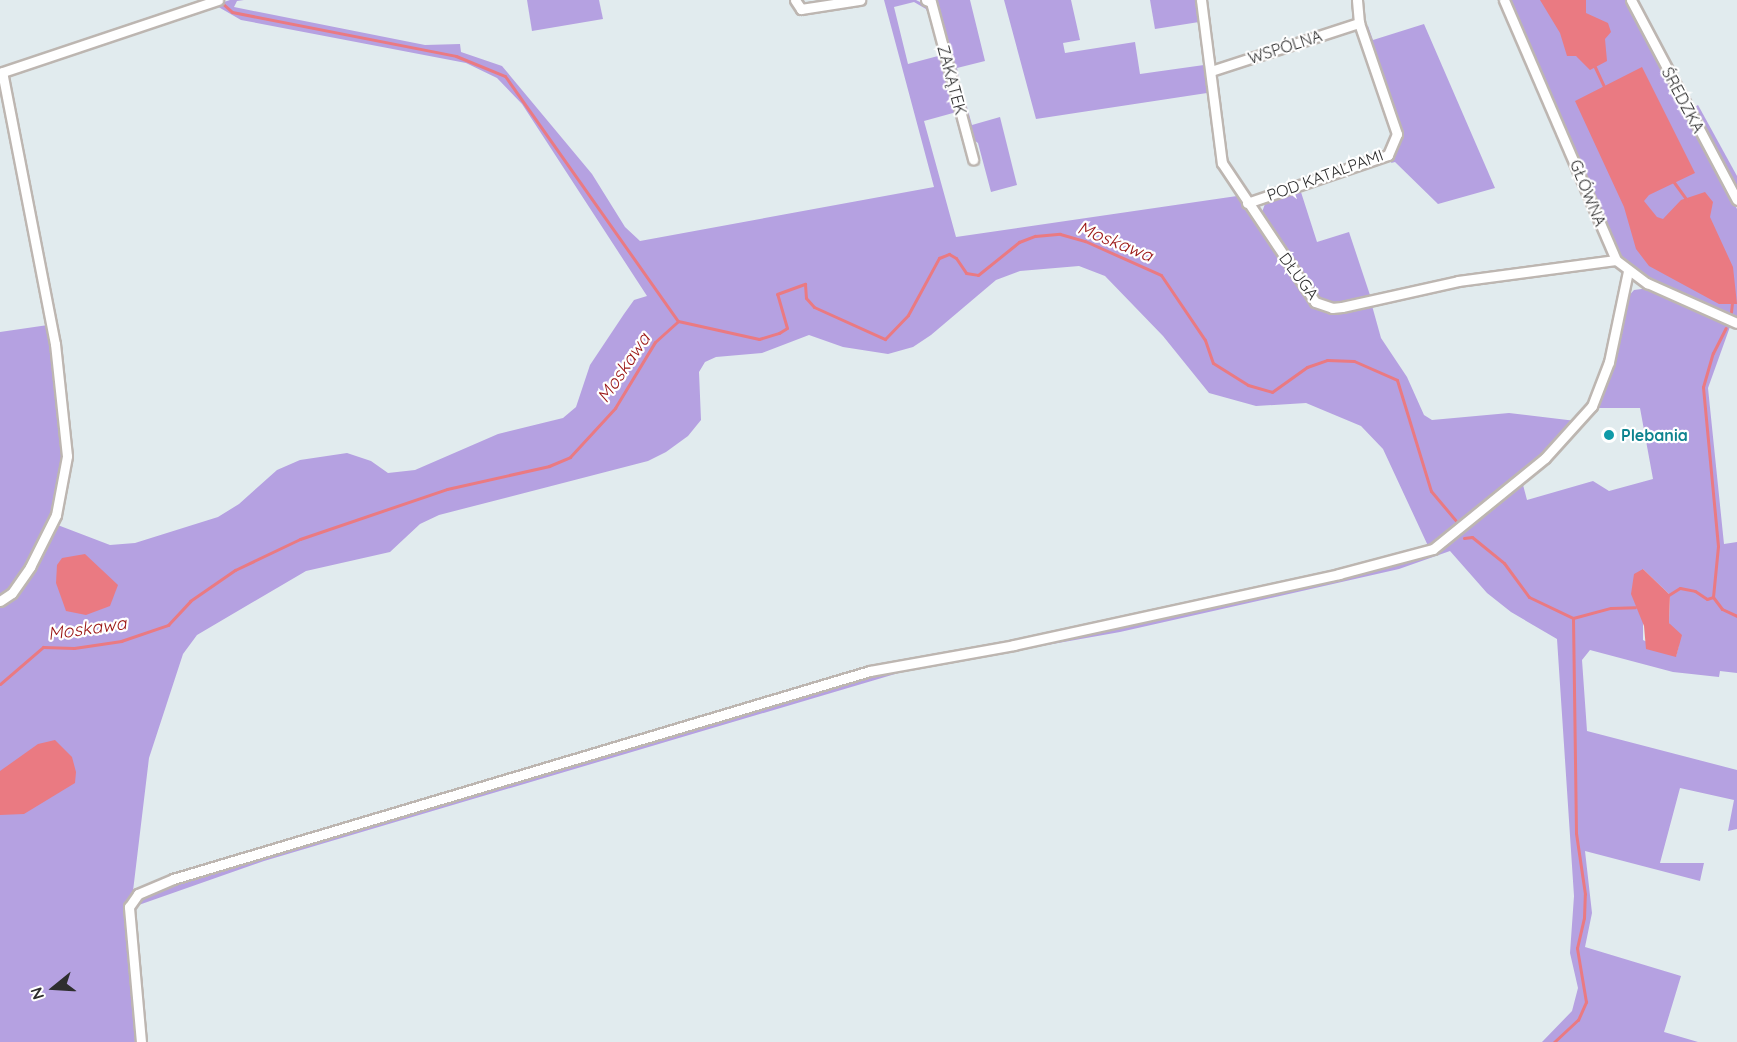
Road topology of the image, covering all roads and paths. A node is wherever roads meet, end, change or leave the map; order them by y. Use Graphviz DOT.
graph roads {
  1 [pos="218,0"];
  2 [pos="795,0"];
  3 [pos="860,0"];
  4 [pos="1201,0"];
  5 [pos="1357,0"];
  6 [pos="1504,0"];
  7 [pos="1631,0"];
  8 [pos="928,1"];
  9 [pos="1359,23"];
  10 [pos="1211,71"];
  11 [pos="1,72"];
  12 [pos="973,159"];
  13 [pos="1737,200"];
  14 [pos="1247,203"];
  15 [pos="1616,260"];
  16 [pos="1628,271"];
  17 [pos="1737,323"];
  18 [pos="0,601"];
  19 [pos="141,1042"];
  1 -- 11 [label="street"];
  2 -- 3 [label="street"];
  4 -- 10 [label="street, DŁUGA"];
  5 -- 9 [label="street, POD KATALPAMI"];
  6 -- 15 [label="street, GŁÓWNA"];
  7 -- 13 [label="street, ŚREDZKA"];
  8 -- 12 [label="street, ZAKĄTEK"];
  9 -- 10 [label="street, WSPÓLNA"];
  9 -- 14 [label="street, POD KATALPAMI"];
  10 -- 14 [label="street, DŁUGA"];
  11 -- 18 [label="street"];
  14 -- 15 [label="street, DŁUGA"];
  15 -- 16 [label="street, GŁÓWNA"];
  16 -- 17 [label="street, GŁÓWNA"];
  16 -- 19 [label="street"];
}
